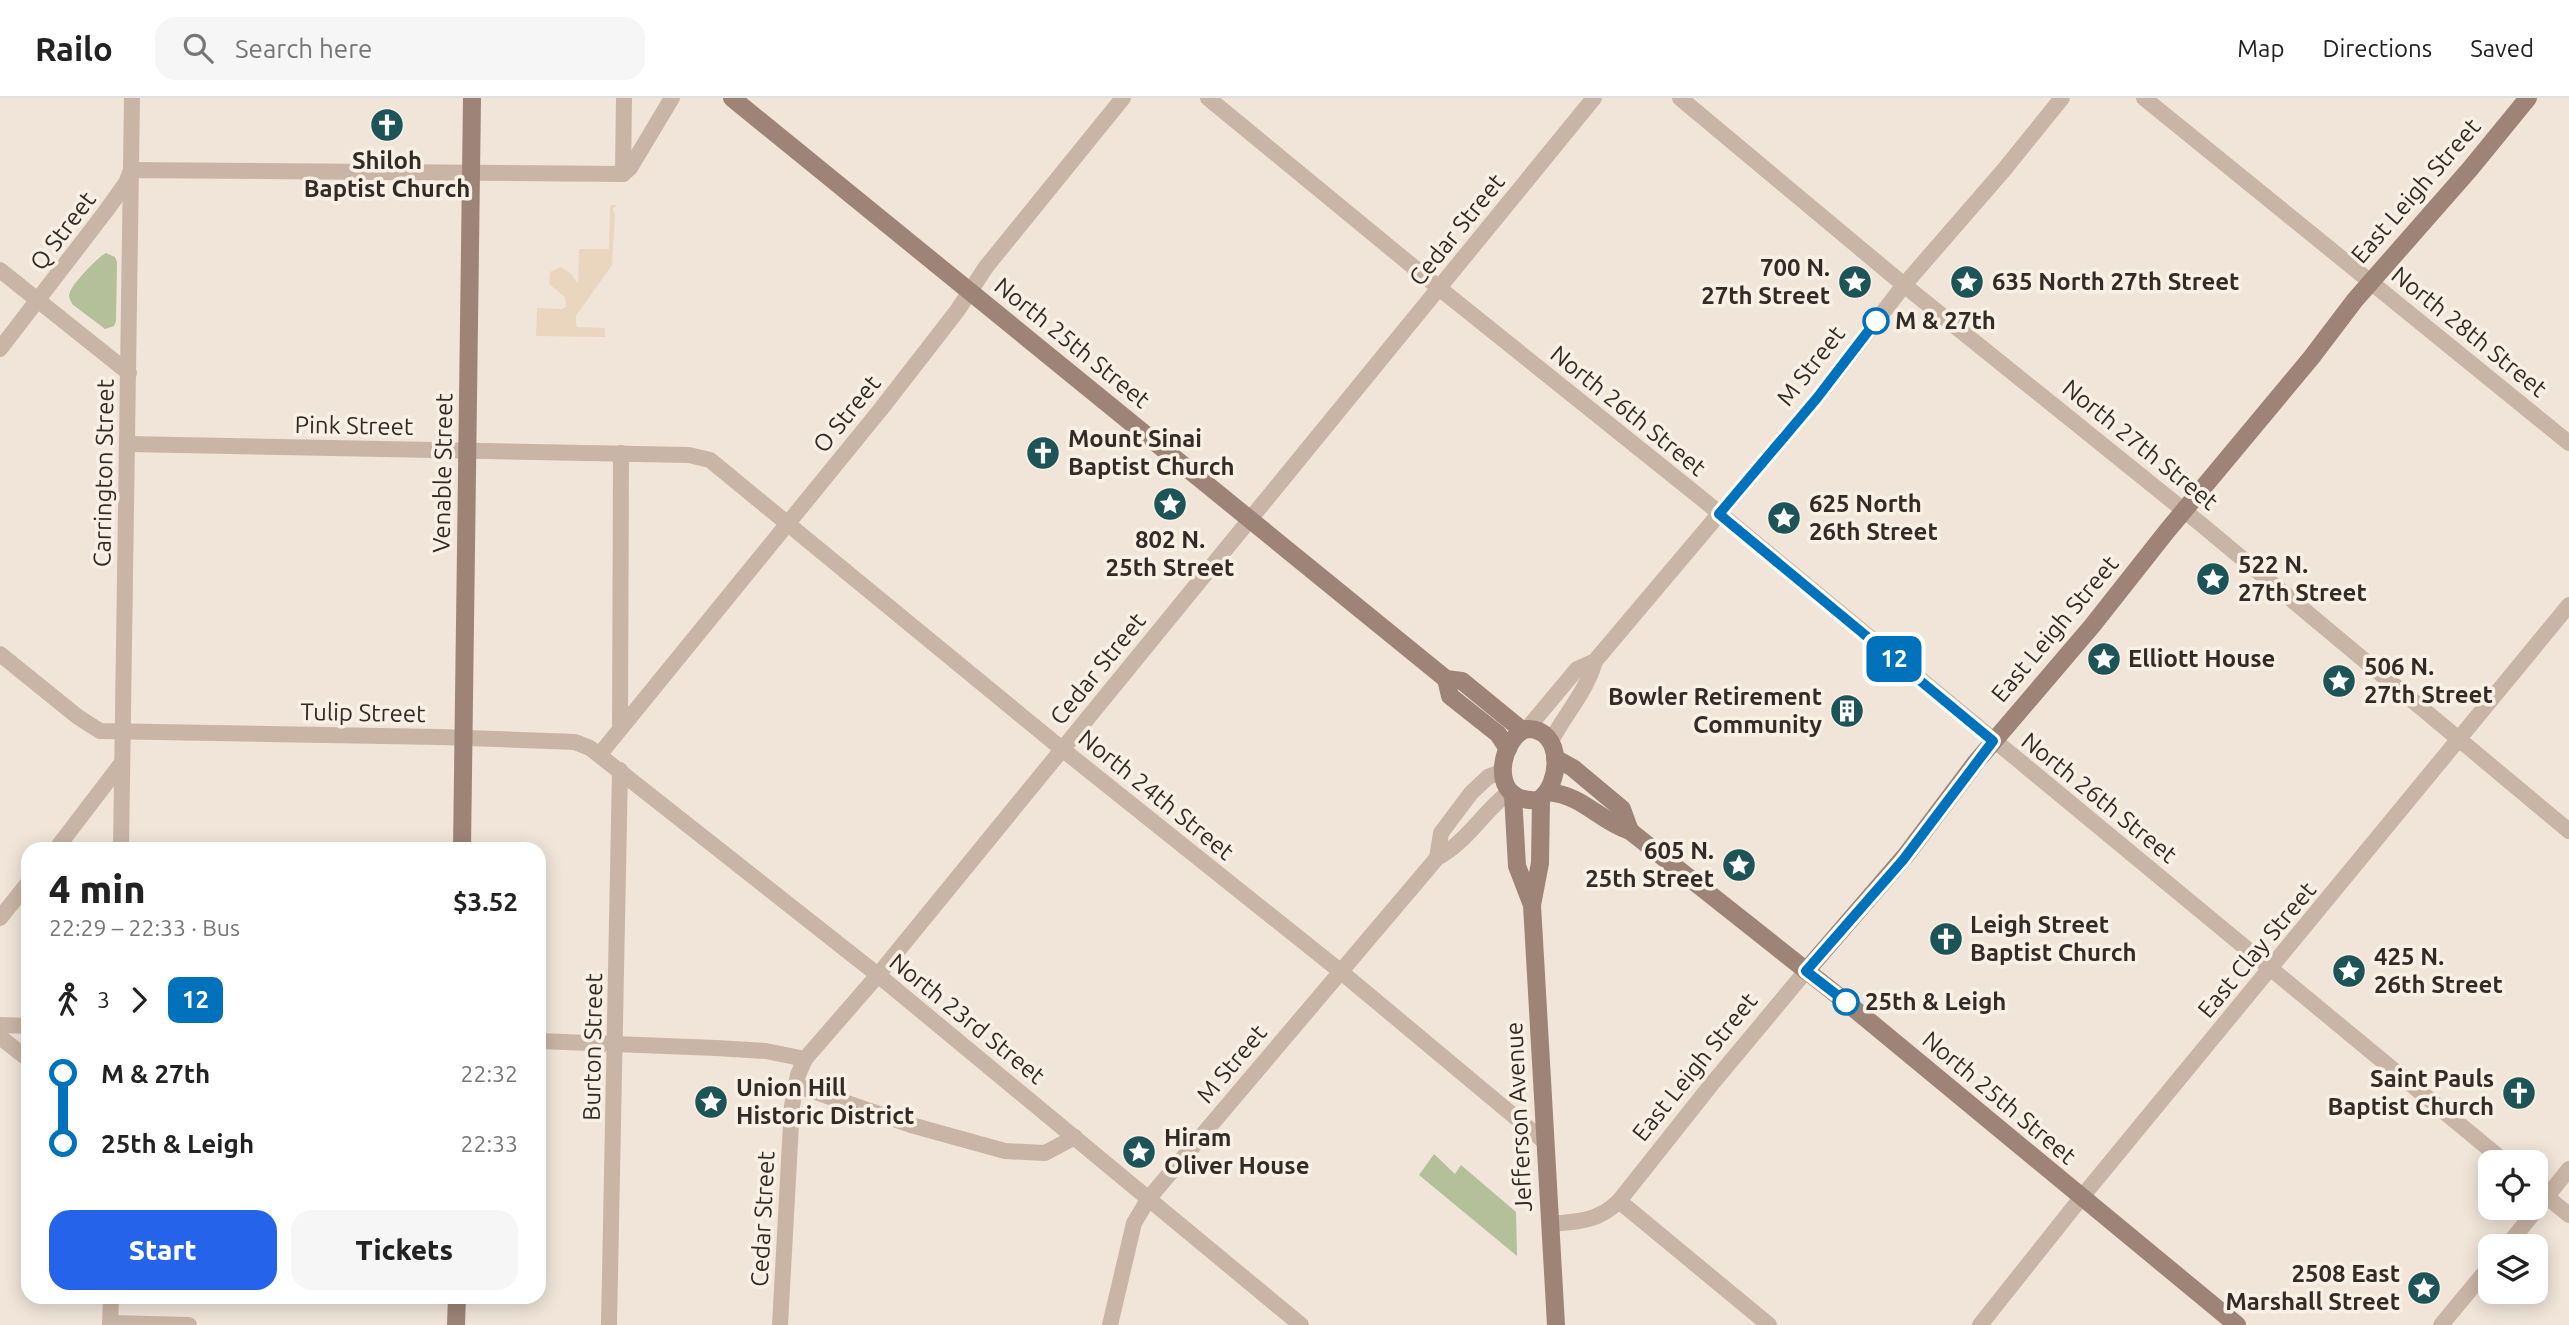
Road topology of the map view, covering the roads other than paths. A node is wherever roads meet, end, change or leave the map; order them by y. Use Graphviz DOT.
graph roads {
  1 [pos="132,98"];
  2 [pos="472,98"];
  3 [pos="624,98"];
  4 [pos="672,98"];
  5 [pos="732,98"];
  6 [pos="1123,98"];
  7 [pos="1208,98"];
  8 [pos="1594,98"];
  9 [pos="1680,98"];
  10 [pos="2062,98"];
  11 [pos="2144,98"];
  12 [pos="2528,98"];
  13 [pos="131,170"];
  14 [pos="472,173"];
  15 [pos="623,174"];
  16 [pos="0,270"];
  17 [pos="2371,281"];
  18 [pos="1904,285"];
  19 [pos="1439,288"];
  20 [pos="970,292"];
  21 [pos="38,302"];
  22 [pos="0,349"];
  23 [pos="129,373"];
  24 [pos="2569,443"];
  25 [pos="128,444"];
  26 [pos="468,451"];
  27 [pos="621,453"];
  28 [pos="2184,511"];
  29 [pos="1719,514"];
  30 [pos="1250,519"];
  31 [pos="788,523"];
  32 [pos="2569,605"];
  33 [pos="0,654"];
  34 [pos="1595,661"];
  35 [pos="1446,679"];
  36 [pos="620,729"];
  37 [pos="1525,730"];
  38 [pos="123,732"];
  39 [pos="464,739"];
  40 [pos="2459,740"];
  41 [pos="1993,741"];
  42 [pos="1062,749"];
  43 [pos="1508,749"];
  44 [pos="1553,750"];
  45 [pos="600,754"];
  46 [pos="121,764"];
  47 [pos="621,770"];
  48 [pos="1503,771"];
  49 [pos="1511,794"];
  50 [pos="1545,795"];
  51 [pos="1630,831"];
  52 [pos="2569,831"];
  53 [pos="61,842"];
  54 [pos="121,842"];
  55 [pos="462,842"];
  56 [pos="1437,858"];
  57 [pos="21,892"];
  58 [pos="1532,905"];
  59 [pos="0,918"];
  60 [pos="2272,968"];
  61 [pos="1340,971"];
  62 [pos="1806,971"];
  63 [pos="878,975"];
  64 [pos="0,1025"];
  65 [pos="21,1026"];
  66 [pos="0,1037"];
  67 [pos="546,1041"];
  68 [pos="616,1044"];
  69 [pos="21,1054"];
  70 [pos="805,1059"];
  71 [pos="795,1085"];
  72 [pos="1075,1137"];
  73 [pos="1545,1142"];
  74 [pos="2491,1150"];
  75 [pos="2569,1169"];
  76 [pos="2548,1187"];
  77 [pos="2548,1197"];
  78 [pos="1149,1198"];
  79 [pos="2081,1198"];
  80 [pos="1619,1201"];
  81 [pos="2569,1214"];
  82 [pos="1550,1224"];
  83 [pos="2478,1280"];
  84 [pos="111,1304"];
  85 [pos="457,1304"];
  86 [pos="110,1324"];
  87 [pos="190,1325"];
  88 [pos="456,1325"];
  89 [pos="609,1325"];
  90 [pos="780,1325"];
  91 [pos="1110,1325"];
  92 [pos="1301,1325"];
  93 [pos="1556,1325"];
  94 [pos="1769,1325"];
  95 [pos="1980,1325"];
  96 [pos="2237,1325"];
  97 [pos="2441,1325"];
  1 -- 13 [label="street, Carrington Street"];
  2 -- 14 [label="street, Venable Street"];
  3 -- 15 [label="street"];
  4 -- 15 [label="street"];
  5 -- 20 [label="street, North 25th Street"];
  6 -- 20 [label="street, O Street"];
  7 -- 19 [label="street, North 26th Street"];
  8 -- 19 [label="street, Cedar Street"];
  9 -- 18 [label="street, North 27th Street"];
  10 -- 18 [label="street, M Street"];
  11 -- 17 [label="street, North 28th Street"];
  12 -- 17 [label="street, East Leigh Street"];
  13 -- 14 [label="street"];
  13 -- 21 [label="street, Q Street"];
  13 -- 23 [label="street, Carrington Street"];
  14 -- 15 [label="street"];
  14 -- 26 [label="street, Venable Street"];
  16 -- 21 [label="street"];
  17 -- 24 [label="street, North 28th Street"];
  17 -- 28 [label="street, East Leigh Street"];
  18 -- 28 [label="street, North 27th Street"];
  18 -- 29 [label="street, M Street"];
  19 -- 29 [label="street, North 26th Street"];
  19 -- 30 [label="street, Cedar Street"];
  20 -- 30 [label="street, North 25th Street"];
  20 -- 31 [label="street, O Street"];
  21 -- 22 [label="street, Q Street"];
  21 -- 23 [label="street"];
  23 -- 25 [label="street, Carrington Street"];
  25 -- 26 [label="street, Pink Street"];
  25 -- 38 [label="street, Carrington Street"];
  26 -- 27 [label="street, Pink Street"];
  26 -- 39 [label="street, Venable Street"];
  27 -- 31 [label="street, North 24th Street"];
  27 -- 36 [label="street"];
  28 -- 40 [label="street, North 27th Street"];
  28 -- 41 [label="street, East Leigh Street"];
  29 -- 34 [label="street, M Street"];
  29 -- 41 [label="street, North 26th Street"];
  30 -- 35 [label="street, North 25th Street"];
  30 -- 42 [label="street, Cedar Street"];
  31 -- 36 [label="street, O Street"];
  31 -- 42 [label="street, North 24th Street"];
  32 -- 40 [label="street, East Clay Street"];
  33 -- 38 [label="street, Tulip Street"];
  34 -- 37 [label="street, M Street"];
  34 -- 44 [label="street, M Street"];
  35 -- 37 [label="street, North 25th Street"];
  35 -- 43 [label="street, North 25th Street"];
  36 -- 45 [label="street, O Street"];
  37 -- 43 [label="street"];
  37 -- 44 [label="street"];
  38 -- 39 [label="street, Tulip Street"];
  38 -- 46 [label="street, Carrington Street"];
  39 -- 45 [label="street, Tulip Street"];
  39 -- 55 [label="street, Venable Street"];
  40 -- 52 [label="street, North 27th Street"];
  40 -- 60 [label="street, East Clay Street"];
  41 -- 60 [label="street, North 26th Street"];
  41 -- 62 [label="street, East Leigh Street"];
  42 -- 61 [label="street, North 24th Street"];
  42 -- 63 [label="street, Cedar Street"];
  43 -- 48 [label="street"];
  44 -- 50 [label="street"];
  44 -- 51 [label="street, North 25th Street"];
  45 -- 47 [label="street, North 23rd Street"];
  46 -- 53 [label="street"];
  46 -- 54 [label="street, Carrington Street"];
  47 -- 63 [label="street, North 23rd Street"];
  47 -- 68 [label="street, Burton Street"];
  48 -- 49 [label="street"];
  48 -- 56 [label="street, M Street"];
  49 -- 50 [label="street"];
  49 -- 56 [label="street, M Street"];
  49 -- 58 [label="street, Jefferson Avenue"];
  50 -- 51 [label="street, North 25th Street"];
  50 -- 58 [label="street, Jefferson Avenue"];
  51 -- 62 [label="street, North 25th Street"];
  56 -- 61 [label="street, M Street"];
  57 -- 59 [label="street"];
  58 -- 73 [label="street, Jefferson Avenue"];
  60 -- 74 [label="street, North 26th Street"];
  60 -- 79 [label="street, East Clay Street"];
  61 -- 73 [label="street, North 24th Street"];
  61 -- 78 [label="street, M Street"];
  62 -- 79 [label="street, North 25th Street"];
  62 -- 80 [label="street, East Leigh Street"];
  63 -- 70 [label="street, Cedar Street"];
  63 -- 72 [label="street, North 23rd Street"];
  64 -- 65 [label="street"];
  66 -- 69 [label="street"];
  67 -- 68 [label="street"];
  68 -- 70 [label="street"];
  68 -- 89 [label="street, Burton Street"];
  70 -- 71 [label="street, Cedar Street"];
  71 -- 72 [label="street"];
  71 -- 90 [label="street, Cedar Street"];
  72 -- 78 [label="street, North 23rd Street"];
  73 -- 82 [label="street, Jefferson Avenue"];
  75 -- 76 [label="street"];
  77 -- 81 [label="street"];
  78 -- 91 [label="street, M Street"];
  78 -- 92 [label="street, North 23rd Street"];
  79 -- 95 [label="street, East Clay Street"];
  79 -- 96 [label="street, North 25th Street"];
  80 -- 82 [label="street, East Leigh Street"];
  80 -- 94 [label="street"];
  82 -- 93 [label="street, Jefferson Avenue"];
  83 -- 97 [label="street"];
  84 -- 86 [label="street"];
  85 -- 88 [label="street"];
  86 -- 87 [label="street"];
}
